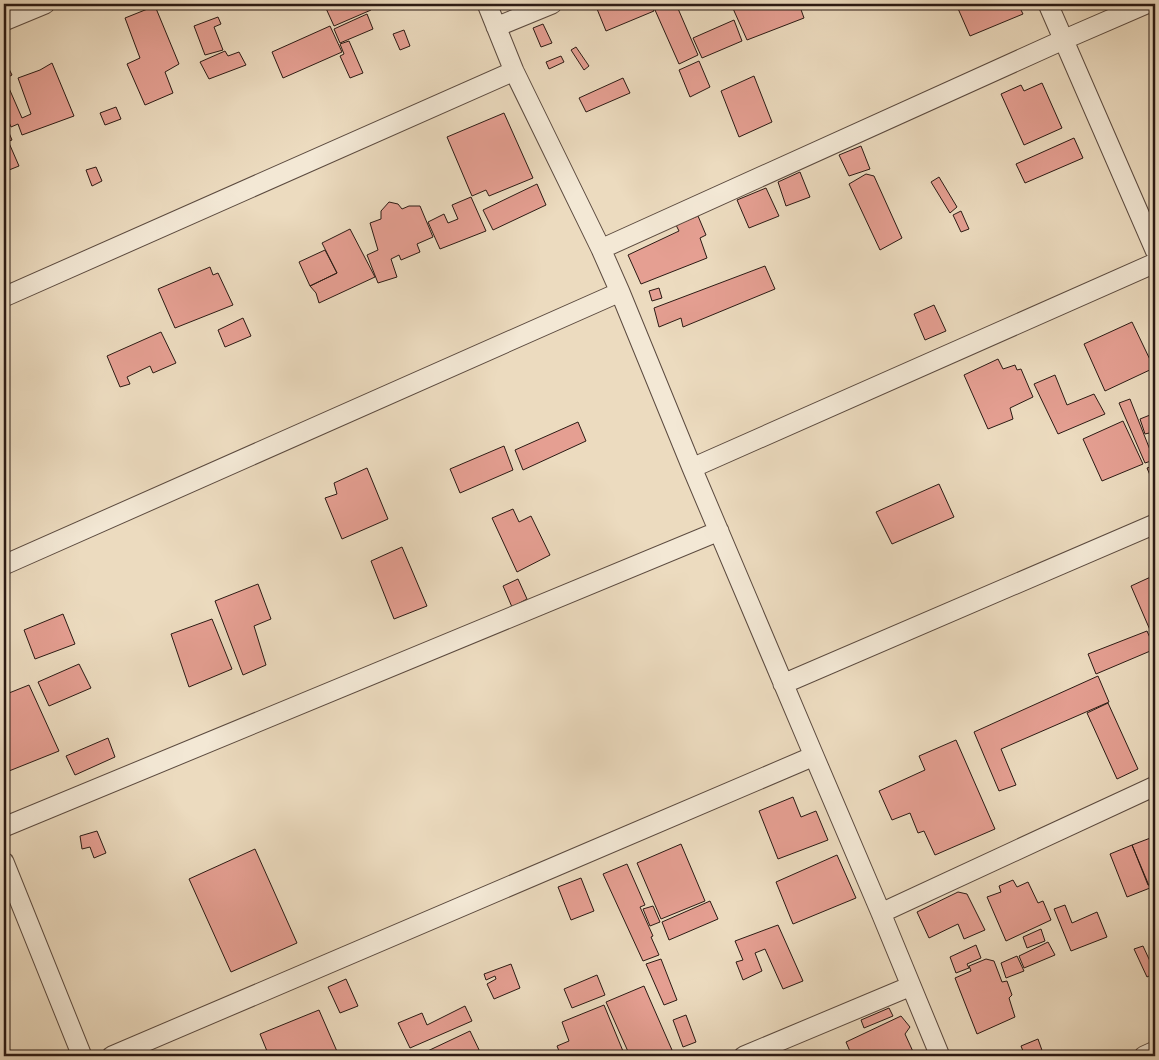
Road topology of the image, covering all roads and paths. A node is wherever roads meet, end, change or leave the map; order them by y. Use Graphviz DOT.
graph roads {
  1 [pos="44,4"];
  2 [pos="487,4"];
  3 [pos="552,4"];
  4 [pos="1048,4"];
  5 [pos="1146,4"];
  6 [pos="4,21"];
  7 [pos="496,27"];
  8 [pos="1063,40"];
  9 [pos="514,71"];
  10 [pos="601,249"];
  11 [pos="1155,250"];
  12 [pos="1155,263"];
  13 [pos="620,292"];
  14 [pos="4,297"];
  15 [pos="692,468"];
  16 [pos="1155,524"];
  17 [pos="719,531"];
  18 [pos="4,565"];
  19 [pos="783,684"];
  20 [pos="814,756"];
  21 [pos="1155,786"];
  22 [pos="4,827"];
  23 [pos="4,862"];
  24 [pos="882,913"];
  25 [pos="911,986"];
  26 [pos="1155,1051"];
  27 [pos="82,1056"];
  28 [pos="112,1056"];
  29 [pos="744,1056"];
  30 [pos="940,1056"];
  31 [pos="1144,1056"];
  1 -- 6 [label="street"];
  2 -- 7 [label="street"];
  3 -- 7 [label="street"];
  4 -- 8 [label="street"];
  5 -- 8 [label="street"];
  7 -- 9 [label="street"];
  8 -- 10 [label="street"];
  8 -- 11 [label="street"];
  9 -- 10 [label="street"];
  9 -- 14 [label="street"];
  10 -- 13 [label="street"];
  12 -- 15 [label="street"];
  13 -- 15 [label="street"];
  13 -- 18 [label="street"];
  15 -- 17 [label="street"];
  16 -- 19 [label="street"];
  17 -- 19 [label="street"];
  17 -- 22 [label="street"];
  19 -- 20 [label="street"];
  20 -- 24 [label="street"];
  20 -- 28 [label="street"];
  21 -- 24 [label="street"];
  23 -- 27 [label="street"];
  24 -- 25 [label="street"];
  25 -- 29 [label="street"];
  25 -- 30 [label="street"];
  26 -- 31 [label="street"];
}
